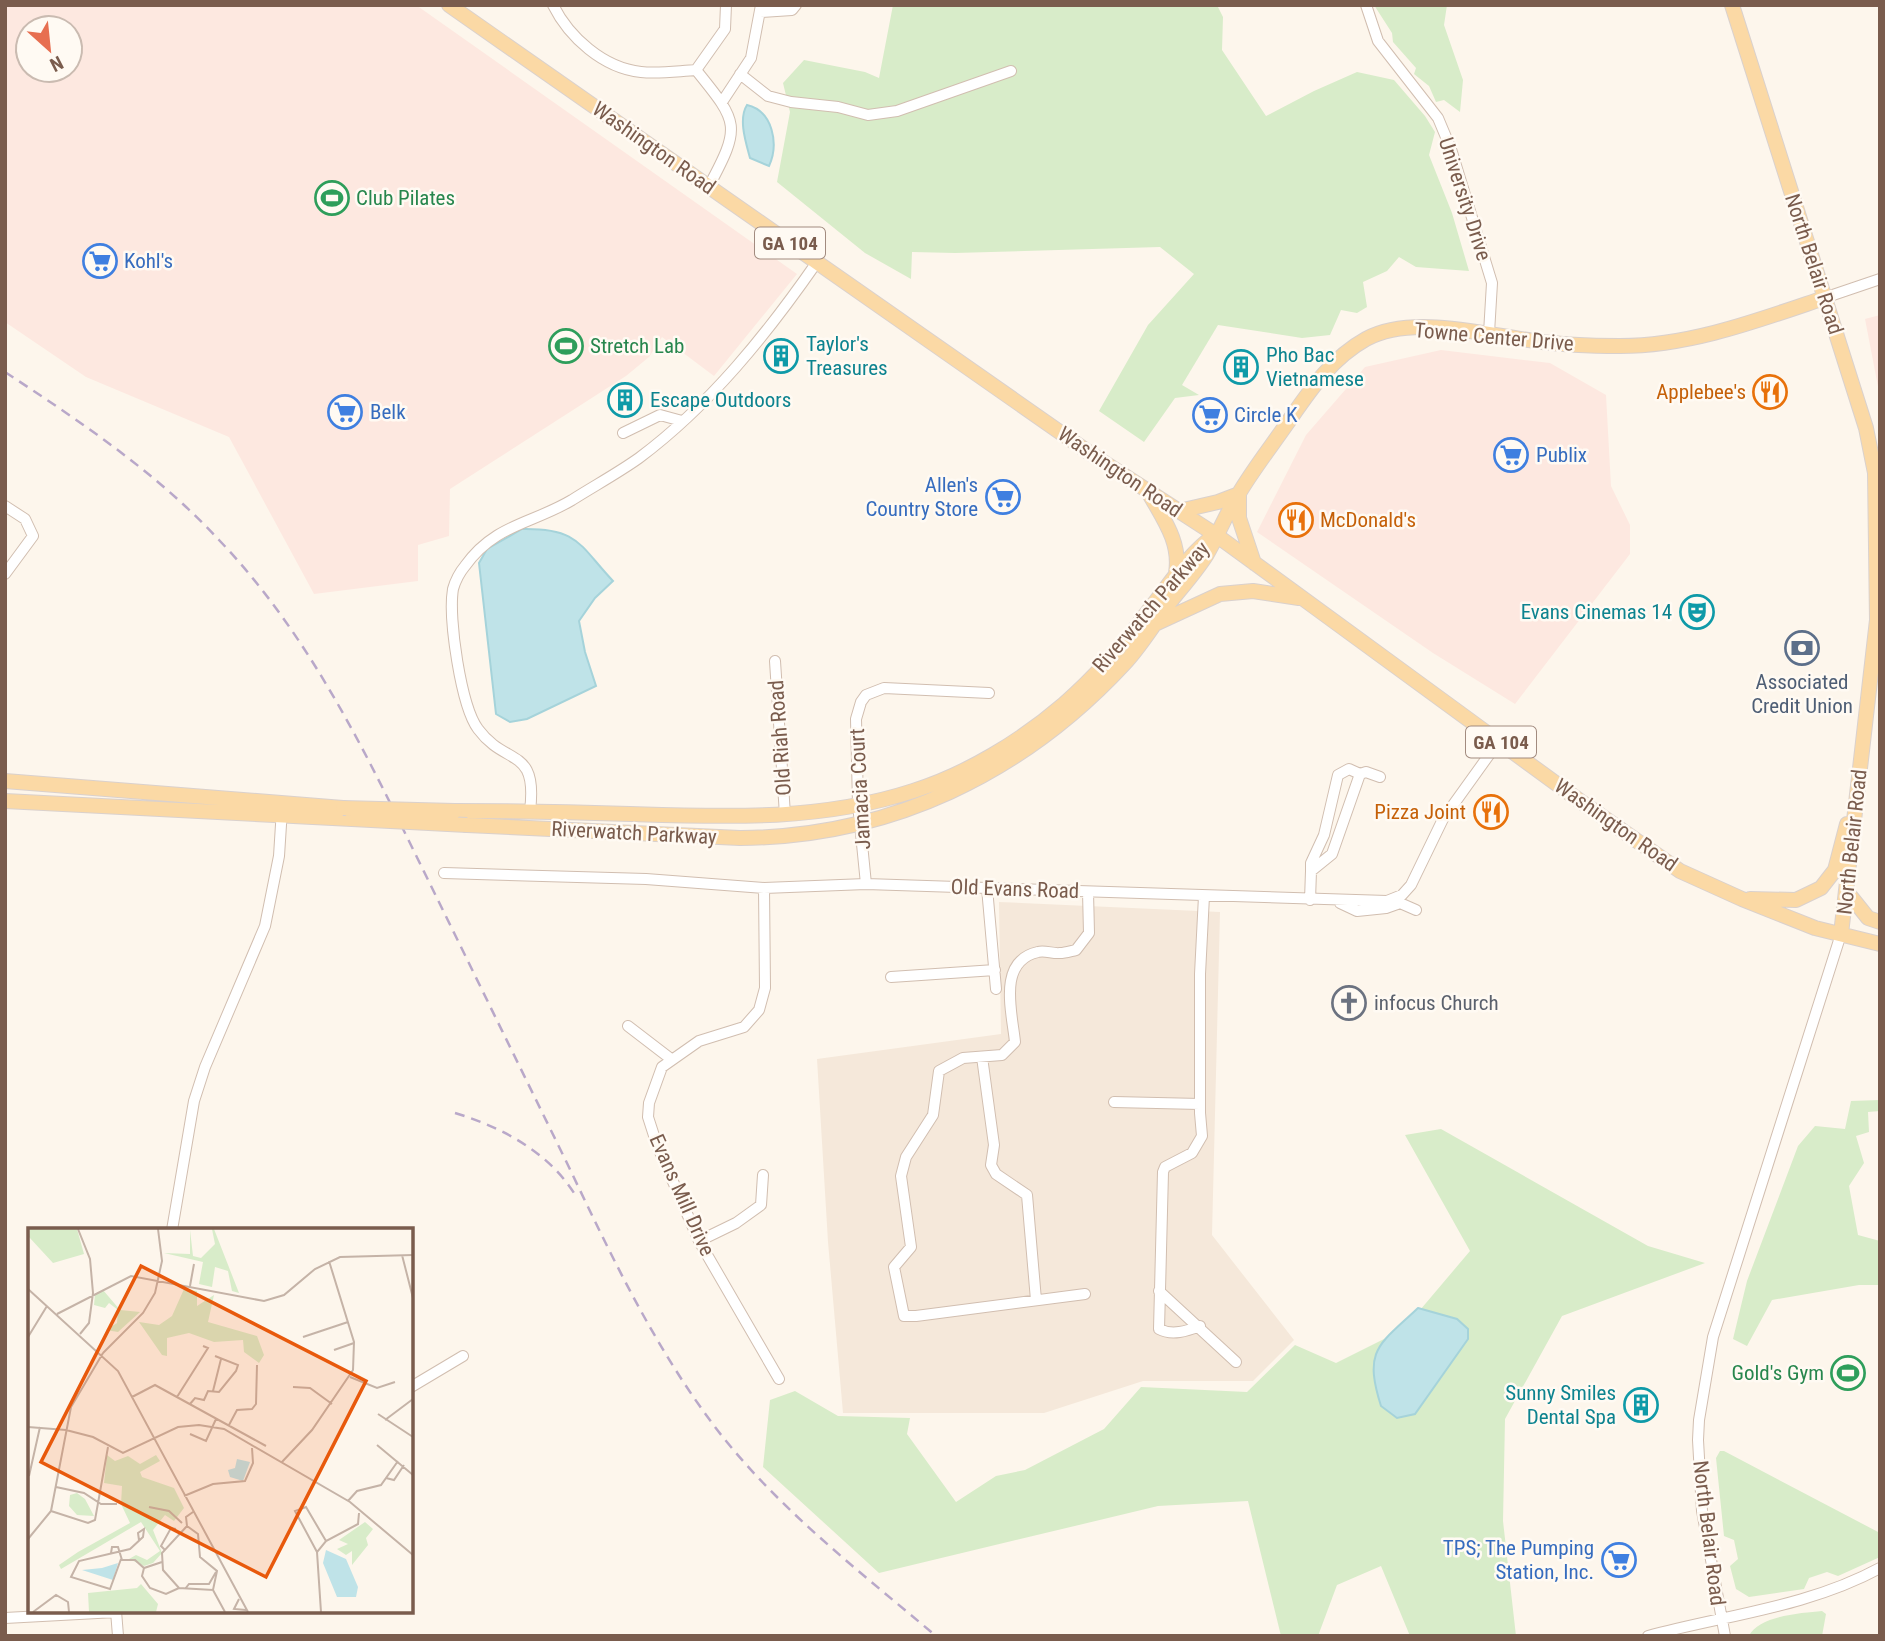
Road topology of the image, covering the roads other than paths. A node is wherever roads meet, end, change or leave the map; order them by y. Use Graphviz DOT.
graph roads {
  1 [pos="449,5"];
  2 [pos="553,5"];
  3 [pos="726,5"];
  4 [pos="796,5"];
  5 [pos="1366,5"];
  6 [pos="1732,5"];
  7 [pos="761,8"];
  8 [pos="696,70"];
  9 [pos="1011,71"];
  10 [pos="740,74"];
  11 [pos="722,102"];
  12 [pos="709,186"];
  13 [pos="817,262"];
  14 [pos="1880,279"];
  15 [pos="1824,298"];
  16 [pos="1489,333"];
  17 [pos="682,421"];
  18 [pos="624,433"];
  19 [pos="1147,491"];
  20 [pos="1239,494"];
  21 [pos="5,506"];
  22 [pos="1179,511"];
  23 [pos="1216,535"];
  24 [pos="1254,563"];
  25 [pos="5,574"];
  26 [pos="1175,576"];
  27 [pos="1307,601"];
  28 [pos="1154,625"];
  29 [pos="1880,660"];
  30 [pos="775,661"];
  31 [pos="1872,675"];
  32 [pos="989,693"];
  33 [pos="1499,741"];
  34 [pos="1360,774"];
  35 [pos="1380,777"];
  36 [pos="1858,778"];
  37 [pos="5,781"];
  38 [pos="5,801"];
  39 [pos="858,804"];
  40 [pos="282,809"];
  41 [pos="530,811"];
  42 [pos="348,813"];
  43 [pos="785,815"];
  44 [pos="860,824"];
  45 [pos="1311,871"];
  46 [pos="444,873"];
  47 [pos="866,884"];
  48 [pos="764,888"];
  49 [pos="987,888"];
  50 [pos="1088,892"];
  51 [pos="1848,893"];
  52 [pos="1204,896"];
  53 [pos="1742,899"];
  54 [pos="1310,900"];
  55 [pos="1335,901"];
  56 [pos="1416,910"];
  57 [pos="1880,922"];
  58 [pos="1841,934"];
  59 [pos="1880,944"];
  60 [pos="995,970"];
  61 [pos="891,977"];
  62 [pos="996,989"];
  63 [pos="628,1026"];
  64 [pos="982,1057"];
  65 [pos="671,1059"];
  66 [pos="1114,1102"];
  67 [pos="1200,1104"];
  68 [pos="763,1175"];
  69 [pos="173,1228"];
  70 [pos="699,1241"];
  71 [pos="1159,1291"];
  72 [pos="1085,1294"];
  73 [pos="1036,1300"];
  74 [pos="1200,1326"];
  75 [pos="464,1356"];
  76 [pos="1236,1362"];
  77 [pos="779,1379"];
  78 [pos="413,1386"];
  79 [pos="1880,1567"];
  80 [pos="98,1613"];
  81 [pos="116,1613"];
  82 [pos="5,1618"];
  83 [pos="1721,1619"];
  84 [pos="118,1636"];
  85 [pos="1648,1636"];
  86 [pos="1724,1636"];
  1 -- 12 [label="main road, Washington Road / GA 104"];
  2 -- 8 [label="street"];
  3 -- 8 [label="street"];
  4 -- 7 [label="street"];
  5 -- 16 [label="street, University Drive"];
  6 -- 15 [label="main road, North Belair Road"];
  7 -- 10 [label="street"];
  8 -- 11 [label="street"];
  9 -- 10 [label="street"];
  10 -- 11 [label="street"];
  11 -- 12 [label="street"];
  12 -- 13 [label="main road, Washington Road / GA 104"];
  13 -- 17 [label="street"];
  13 -- 19 [label="main road, Washington Road / GA 104"];
  14 -- 15 [label="street"];
  15 -- 16 [label="main road, Towne Center Drive"];
  15 -- 31 [label="main road, North Belair Road"];
  16 -- 20 [label="main road, Towne Center Drive"];
  17 -- 18 [label="street"];
  17 -- 41 [label="street"];
  19 -- 22 [label="main road, Washington Road / GA 104"];
  19 -- 26 [label="main road"];
  20 -- 22 [label="main road"];
  20 -- 23 [label="main road, Towne Center Drive"];
  20 -- 24 [label="main road"];
  21 -- 25 [label="street"];
  22 -- 23 [label="main road, Washington Road / GA 104"];
  23 -- 24 [label="main road, Washington Road / GA 104"];
  23 -- 26 [label="main road, Riverwatch Parkway"];
  23 -- 28 [label="main road, Riverwatch Parkway"];
  24 -- 27 [label="main road, Washington Road / GA 104"];
  26 -- 39 [label="main road, Riverwatch Parkway"];
  27 -- 28 [label="main road"];
  27 -- 33 [label="main road, Washington Road / GA 104"];
  28 -- 44 [label="main road, Riverwatch Parkway"];
  29 -- 31 [label="main road"];
  30 -- 43 [label="street, Old Riah Road"];
  31 -- 36 [label="main road, North Belair Road"];
  32 -- 39 [label="street, Jamacia Court"];
  33 -- 53 [label="main road, Washington Road / GA 104"];
  33 -- 55 [label="street, Old Evans Road"];
  34 -- 35 [label="street"];
  34 -- 45 [label="street"];
  34 -- 45 [label="street"];
  36 -- 51 [label="main road, North Belair Road"];
  36 -- 53 [label="main road"];
  37 -- 40 [label="main road, Riverwatch Parkway"];
  38 -- 40 [label="main road, Riverwatch Parkway"];
  39 -- 43 [label="main road, Riverwatch Parkway"];
  39 -- 44 [label="street, Jamacia Court"];
  40 -- 42 [label="main road, Riverwatch Parkway"];
  40 -- 69 [label="street"];
  41 -- 42 [label="main road, Riverwatch Parkway, bridge"];
  41 -- 43 [label="main road, Riverwatch Parkway"];
  42 -- 44 [label="main road, Riverwatch Parkway, bridge"];
  44 -- 47 [label="street, Jamacia Court"];
  45 -- 54 [label="street"];
  46 -- 48 [label="street, Old Evans Road"];
  47 -- 48 [label="street, Old Evans Road"];
  47 -- 49 [label="street, Old Evans Road"];
  48 -- 65 [label="street, Evans Mill Drive"];
  49 -- 50 [label="street, Old Evans Road"];
  49 -- 60 [label="street"];
  50 -- 52 [label="street, Old Evans Road"];
  50 -- 64 [label="street"];
  51 -- 57 [label="main road"];
  51 -- 58 [label="main road, North Belair Road"];
  52 -- 54 [label="street, Old Evans Road"];
  52 -- 67 [label="street"];
  53 -- 58 [label="main road, Washington Road / GA 104"];
  54 -- 55 [label="street, Old Evans Road"];
  55 -- 56 [label="street"];
  58 -- 59 [label="main road, Washington Road / GA 104"];
  58 -- 83 [label="street, North Belair Road"];
  60 -- 61 [label="street"];
  60 -- 62 [label="street"];
  63 -- 65 [label="street"];
  64 -- 73 [label="street"];
  64 -- 73 [label="street"];
  65 -- 70 [label="street, Evans Mill Drive"];
  66 -- 67 [label="street"];
  67 -- 71 [label="street"];
  68 -- 70 [label="street"];
  70 -- 77 [label="street, Evans Mill Drive"];
  71 -- 74 [label="street"];
  71 -- 74 [label="street"];
  72 -- 73 [label="street"];
  74 -- 76 [label="street"];
  75 -- 78 [label="street"];
  79 -- 83 [label="street"];
  80 -- 82 [label="street"];
  81 -- 84 [label="street"];
  83 -- 85 [label="street"];
  83 -- 86 [label="street, North Belair Road"];
}
